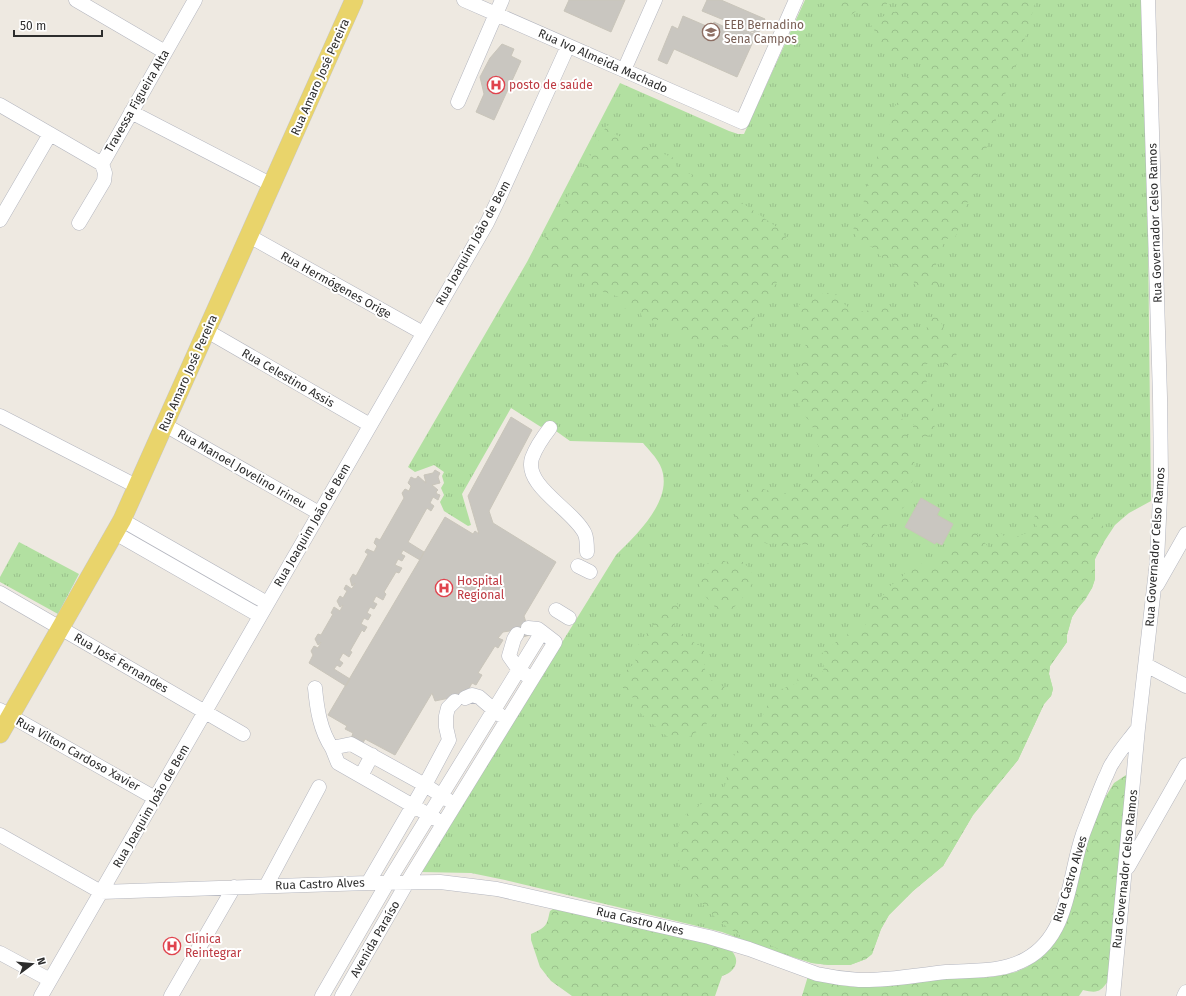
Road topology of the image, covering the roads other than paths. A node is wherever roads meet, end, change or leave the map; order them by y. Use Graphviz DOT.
graph roads {
  1 [pos="76,0"];
  2 [pos="194,0"];
  3 [pos="354,0"];
  4 [pos="464,0"];
  5 [pos="502,0"];
  6 [pos="656,0"];
  7 [pos="796,0"];
  8 [pos="1148,0"];
  9 [pos="496,14"];
  10 [pos="568,46"];
  11 [pos="165,52"];
  12 [pos="624,70"];
  13 [pos="458,102"];
  14 [pos="0,104"];
  15 [pos="131,112"];
  16 [pos="50,134"];
  17 [pos="102,164"];
  18 [pos="272,185"];
  19 [pos="0,220"];
  20 [pos="79,223"];
  21 [pos="249,236"];
  22 [pos="207,331"];
  23 [pos="423,333"];
  24 [pos="0,416"];
  25 [pos="165,425"];
  26 [pos="370,425"];
  27 [pos="550,428"];
  28 [pos="138,487"];
  29 [pos="319,513"];
  30 [pos="119,527"];
  31 [pos="1186,534"];
  32 [pos="587,552"];
  33 [pos="1154,591"];
  34 [pos="0,593"];
  35 [pos="267,603"];
  36 [pos="556,610"];
  37 [pos="260,616"];
  38 [pos="569,618"];
  39 [pos="60,628"];
  40 [pos="542,632"];
  41 [pos="1146,664"];
  42 [pos="519,670"];
  43 [pos="532,679"];
  44 [pos="1186,686"];
  45 [pos="316,688"];
  46 [pos="494,710"];
  47 [pos="205,712"];
  48 [pos="5,713"];
  49 [pos="507,720"];
  50 [pos="1138,728"];
  51 [pos="0,734"];
  52 [pos="243,734"];
  53 [pos="449,740"];
  54 [pos="332,748"];
  55 [pos="372,755"];
  56 [pos="461,764"];
  57 [pos="1186,765"];
  58 [pos="474,774"];
  59 [pos="361,776"];
  60 [pos="425,785"];
  61 [pos="319,787"];
  62 [pos="441,796"];
  63 [pos="155,798"];
  64 [pos="455,805"];
  65 [pos="413,806"];
  66 [pos="429,815"];
  67 [pos="443,824"];
  68 [pos="0,835"];
  69 [pos="1125,872"];
  70 [pos="408,881"];
  71 [pos="368,882"];
  72 [pos="388,882"];
  73 [pos="266,886"];
  74 [pos="234,887"];
  75 [pos="101,892"];
  76 [pos="0,953"];
  77 [pos="50,980"];
  78 [pos="1186,992"];
  79 [pos="41,996"];
  80 [pos="171,996"];
  81 [pos="322,996"];
  82 [pos="342,996"];
  83 [pos="1113,996"];
  84 [pos="1184,996"];
  1 -- 11 [label="street"];
  2 -- 11 [label="street, Travessa Figueira Alta"];
  3 -- 18 [label="main road, Rua Amaro José Pereira"];
  4 -- 9 [label="street, Rua Ivo Almeida Machado"];
  5 -- 9 [label="street"];
  6 -- 12 [label="street"];
  7 -- 12 [label="street, Rua Ivo Almeida Machado"];
  8 -- 33 [label="street, Rua Governador Celso Ramos"];
  9 -- 10 [label="street, Rua Ivo Almeida Machado"];
  9 -- 13 [label="street"];
  10 -- 12 [label="street, Rua Ivo Almeida Machado"];
  10 -- 23 [label="street, Rua Joaquim João de Bem"];
  11 -- 15 [label="street, Travessa Figueira Alta"];
  14 -- 16 [label="street"];
  15 -- 17 [label="street, Travessa Figueira Alta"];
  15 -- 18 [label="street"];
  16 -- 17 [label="street"];
  16 -- 19 [label="street"];
  17 -- 20 [label="street, Travessa Figueira Alta"];
  18 -- 21 [label="main road, Rua Amaro José Pereira"];
  21 -- 22 [label="main road, Rua Amaro José Pereira"];
  21 -- 23 [label="street, Rua Hermógenes Orige"];
  22 -- 25 [label="main road, Rua Amaro José Pereira"];
  22 -- 26 [label="street, Rua Celestino Assis"];
  23 -- 26 [label="street, Rua Joaquim João de Bem"];
  24 -- 28 [label="street"];
  25 -- 28 [label="main road, Rua Amaro José Pereira"];
  25 -- 29 [label="street, Rua Manoel Jovelino Irineu"];
  26 -- 29 [label="street, Rua Joaquim João de Bem"];
  27 -- 32 [label="street"];
  28 -- 30 [label="main road, Rua Amaro José Pereira"];
  29 -- 35 [label="street, Rua Joaquim João de Bem"];
  30 -- 35 [label="street"];
  30 -- 37 [label="street"];
  30 -- 39 [label="main road, Rua Amaro José Pereira"];
  31 -- 33 [label="street"];
  33 -- 41 [label="street, Rua Governador Celso Ramos"];
  34 -- 39 [label="street, Rua José Fernandes"];
  35 -- 37 [label="street, Rua Joaquim João de Bem"];
  36 -- 38 [label="street"];
  37 -- 47 [label="street, Rua Joaquim João de Bem"];
  39 -- 47 [label="street, Rua José Fernandes"];
  39 -- 48 [label="main road, Rua Amaro José Pereira"];
  40 -- 42 [label="street, Avenida Paraíso"];
  40 -- 42 [label="street"];
  40 -- 43 [label="street, Avenida Paraíso"];
  41 -- 44 [label="street"];
  41 -- 50 [label="street, Rua Governador Celso Ramos"];
  42 -- 43 [label="street"];
  42 -- 46 [label="street, Avenida Paraíso"];
  43 -- 49 [label="street, Avenida Paraíso"];
  45 -- 54 [label="street"];
  46 -- 49 [label="street"];
  46 -- 53 [label="street"];
  46 -- 56 [label="street, Avenida Paraíso"];
  47 -- 52 [label="street, Rua José Fernandes"];
  47 -- 63 [label="street, Rua Joaquim João de Bem"];
  48 -- 51 [label="main road, Rua Amaro José Pereira"];
  48 -- 63 [label="street, Rua Vilton Cardoso Xavier"];
  49 -- 58 [label="street, Avenida Paraíso"];
  50 -- 69 [label="street, Rua Governador Celso Ramos"];
  50 -- 70 [label="street, Rua Castro Alves"];
  53 -- 56 [label="street"];
  53 -- 60 [label="street"];
  54 -- 55 [label="street"];
  54 -- 59 [label="street"];
  55 -- 59 [label="street"];
  55 -- 60 [label="street"];
  56 -- 58 [label="street"];
  56 -- 62 [label="street, Avenida Paraíso"];
  57 -- 69 [label="street"];
  58 -- 64 [label="street, Avenida Paraíso"];
  59 -- 65 [label="street"];
  60 -- 62 [label="street"];
  60 -- 65 [label="street"];
  61 -- 73 [label="street"];
  62 -- 64 [label="street"];
  62 -- 66 [label="street, Avenida Paraíso"];
  63 -- 75 [label="street, Rua Joaquim João de Bem"];
  64 -- 67 [label="street, Avenida Paraíso"];
  65 -- 66 [label="street"];
  65 -- 71 [label="street"];
  66 -- 67 [label="street"];
  66 -- 72 [label="street, Avenida Paraíso"];
  67 -- 70 [label="street, Avenida Paraíso"];
  68 -- 75 [label="street"];
  69 -- 83 [label="street, Rua Governador Celso Ramos"];
  70 -- 72 [label="street, Rua Castro Alves"];
  70 -- 82 [label="street, Avenida Paraíso"];
  71 -- 72 [label="street, Rua Castro Alves"];
  71 -- 73 [label="street, Rua Castro Alves"];
  72 -- 81 [label="street, Avenida Paraíso"];
  73 -- 74 [label="street, Rua Castro Alves"];
  74 -- 75 [label="street, Rua Castro Alves"];
  74 -- 80 [label="street"];
  75 -- 77 [label="street, Rua Joaquim João de Bem"];
  76 -- 77 [label="street"];
  77 -- 79 [label="street, Rua Joaquim João de Bem"];
  78 -- 84 [label="street"];
}
